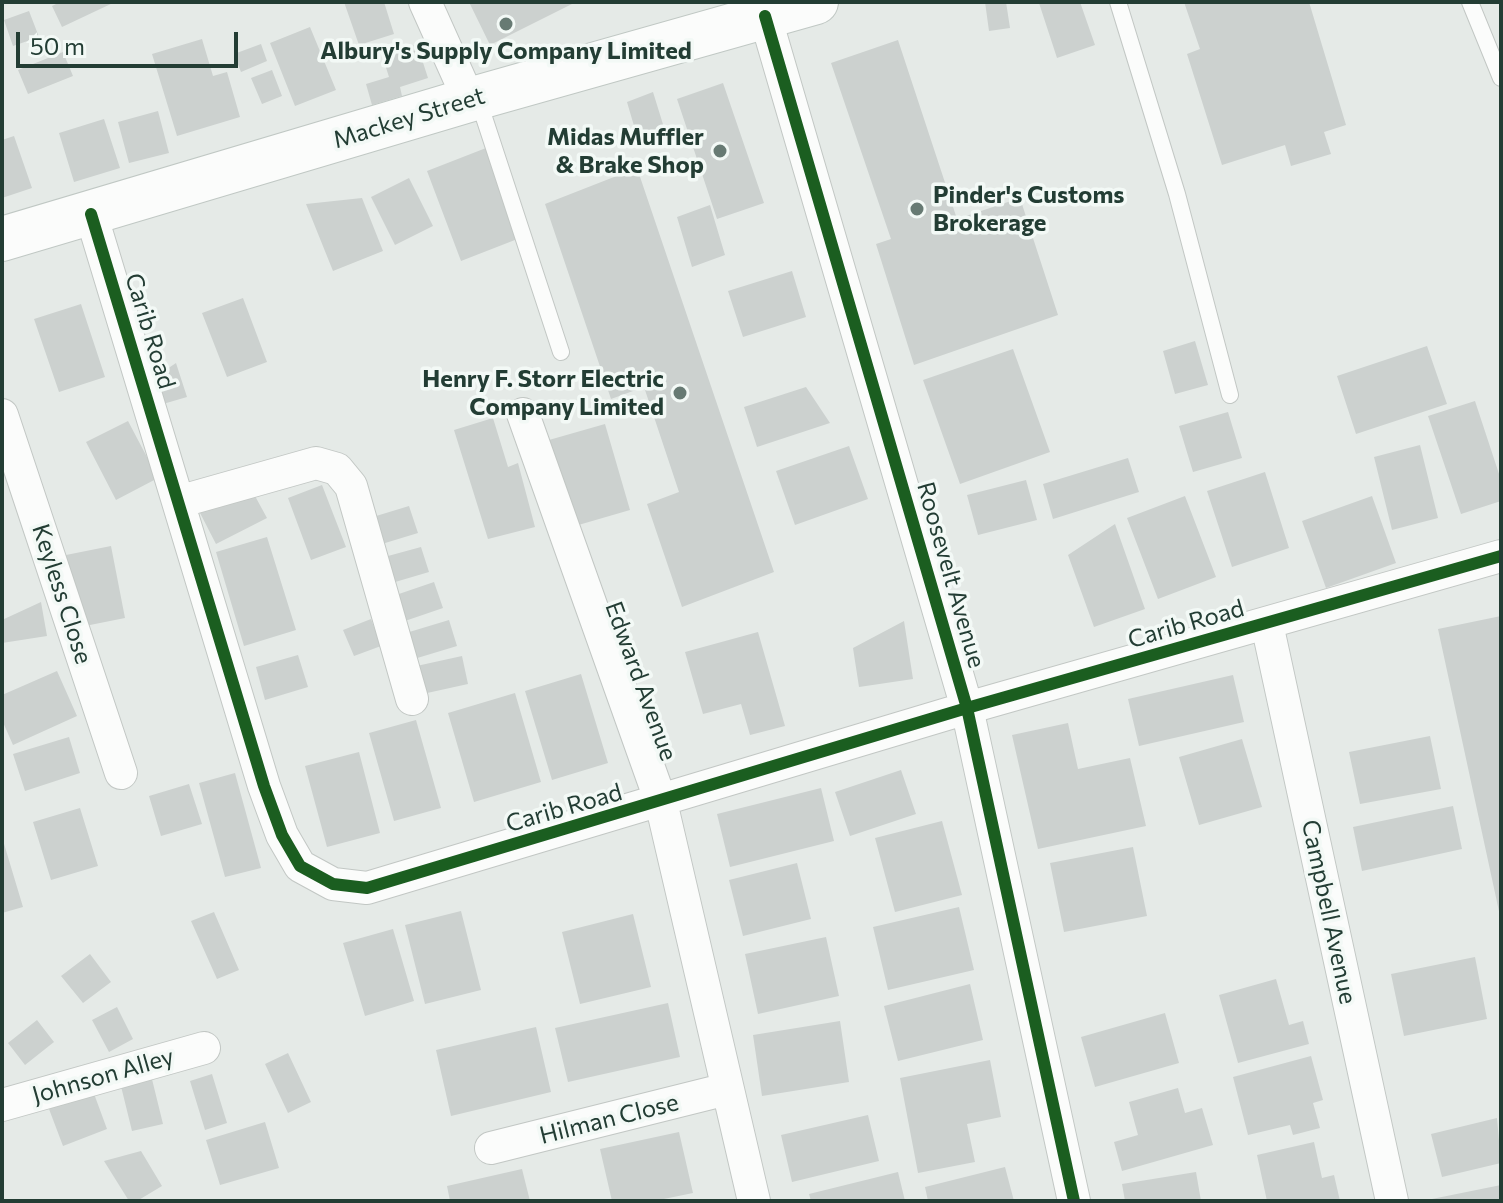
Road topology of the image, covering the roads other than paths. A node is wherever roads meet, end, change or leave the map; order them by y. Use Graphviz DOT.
graph roads {
  1 [pos="425,2"];
  2 [pos="816,2"];
  3 [pos="1118,2"];
  4 [pos="1470,2"];
  5 [pos="765,16"];
  6 [pos="1501,78"];
  7 [pos="473,99"];
  8 [pos="91,214"];
  9 [pos="2,239"];
  10 [pos="561,352"];
  11 [pos="1230,395"];
  12 [pos="523,414"];
  13 [pos="2,415"];
  14 [pos="178,502"];
  15 [pos="1501,556"];
  16 [pos="1267,624"];
  17 [pos="412,699"];
  18 [pos="967,708"];
  19 [pos="121,773"];
  20 [pos="661,802"];
  21 [pos="204,1048"];
  22 [pos="727,1089"];
  23 [pos="2,1105"];
  24 [pos="491,1148"];
  25 [pos="754,1201"];
  26 [pos="1074,1201"];
  27 [pos="1392,1201"];
  1 -- 7 [label="street"];
  2 -- 5 [label="main road, Mackey Street"];
  3 -- 11 [label="lane"];
  4 -- 6 [label="lane"];
  5 -- 7 [label="main road, Mackey Street"];
  5 -- 18 [label="street, Roosevelt Avenue"];
  7 -- 8 [label="main road, Mackey Street"];
  7 -- 10 [label="lane"];
  8 -- 9 [label="main road, Mackey Street"];
  8 -- 14 [label="street, Carib Road"];
  12 -- 20 [label="street, Edward Avenue"];
  13 -- 19 [label="street, Keyless Close"];
  14 -- 17 [label="street"];
  14 -- 20 [label="street, Carib Road"];
  15 -- 16 [label="street, Carib Road"];
  16 -- 18 [label="street, Carib Road"];
  16 -- 27 [label="street, Campbell Avenue"];
  18 -- 20 [label="street, Carib Road"];
  18 -- 26 [label="street, Roosevelt Avenue"];
  20 -- 22 [label="street, Edward Avenue"];
  21 -- 23 [label="street, Johnson Alley"];
  22 -- 24 [label="street, Hilman Close"];
  22 -- 25 [label="street, Edward Avenue"];
}
